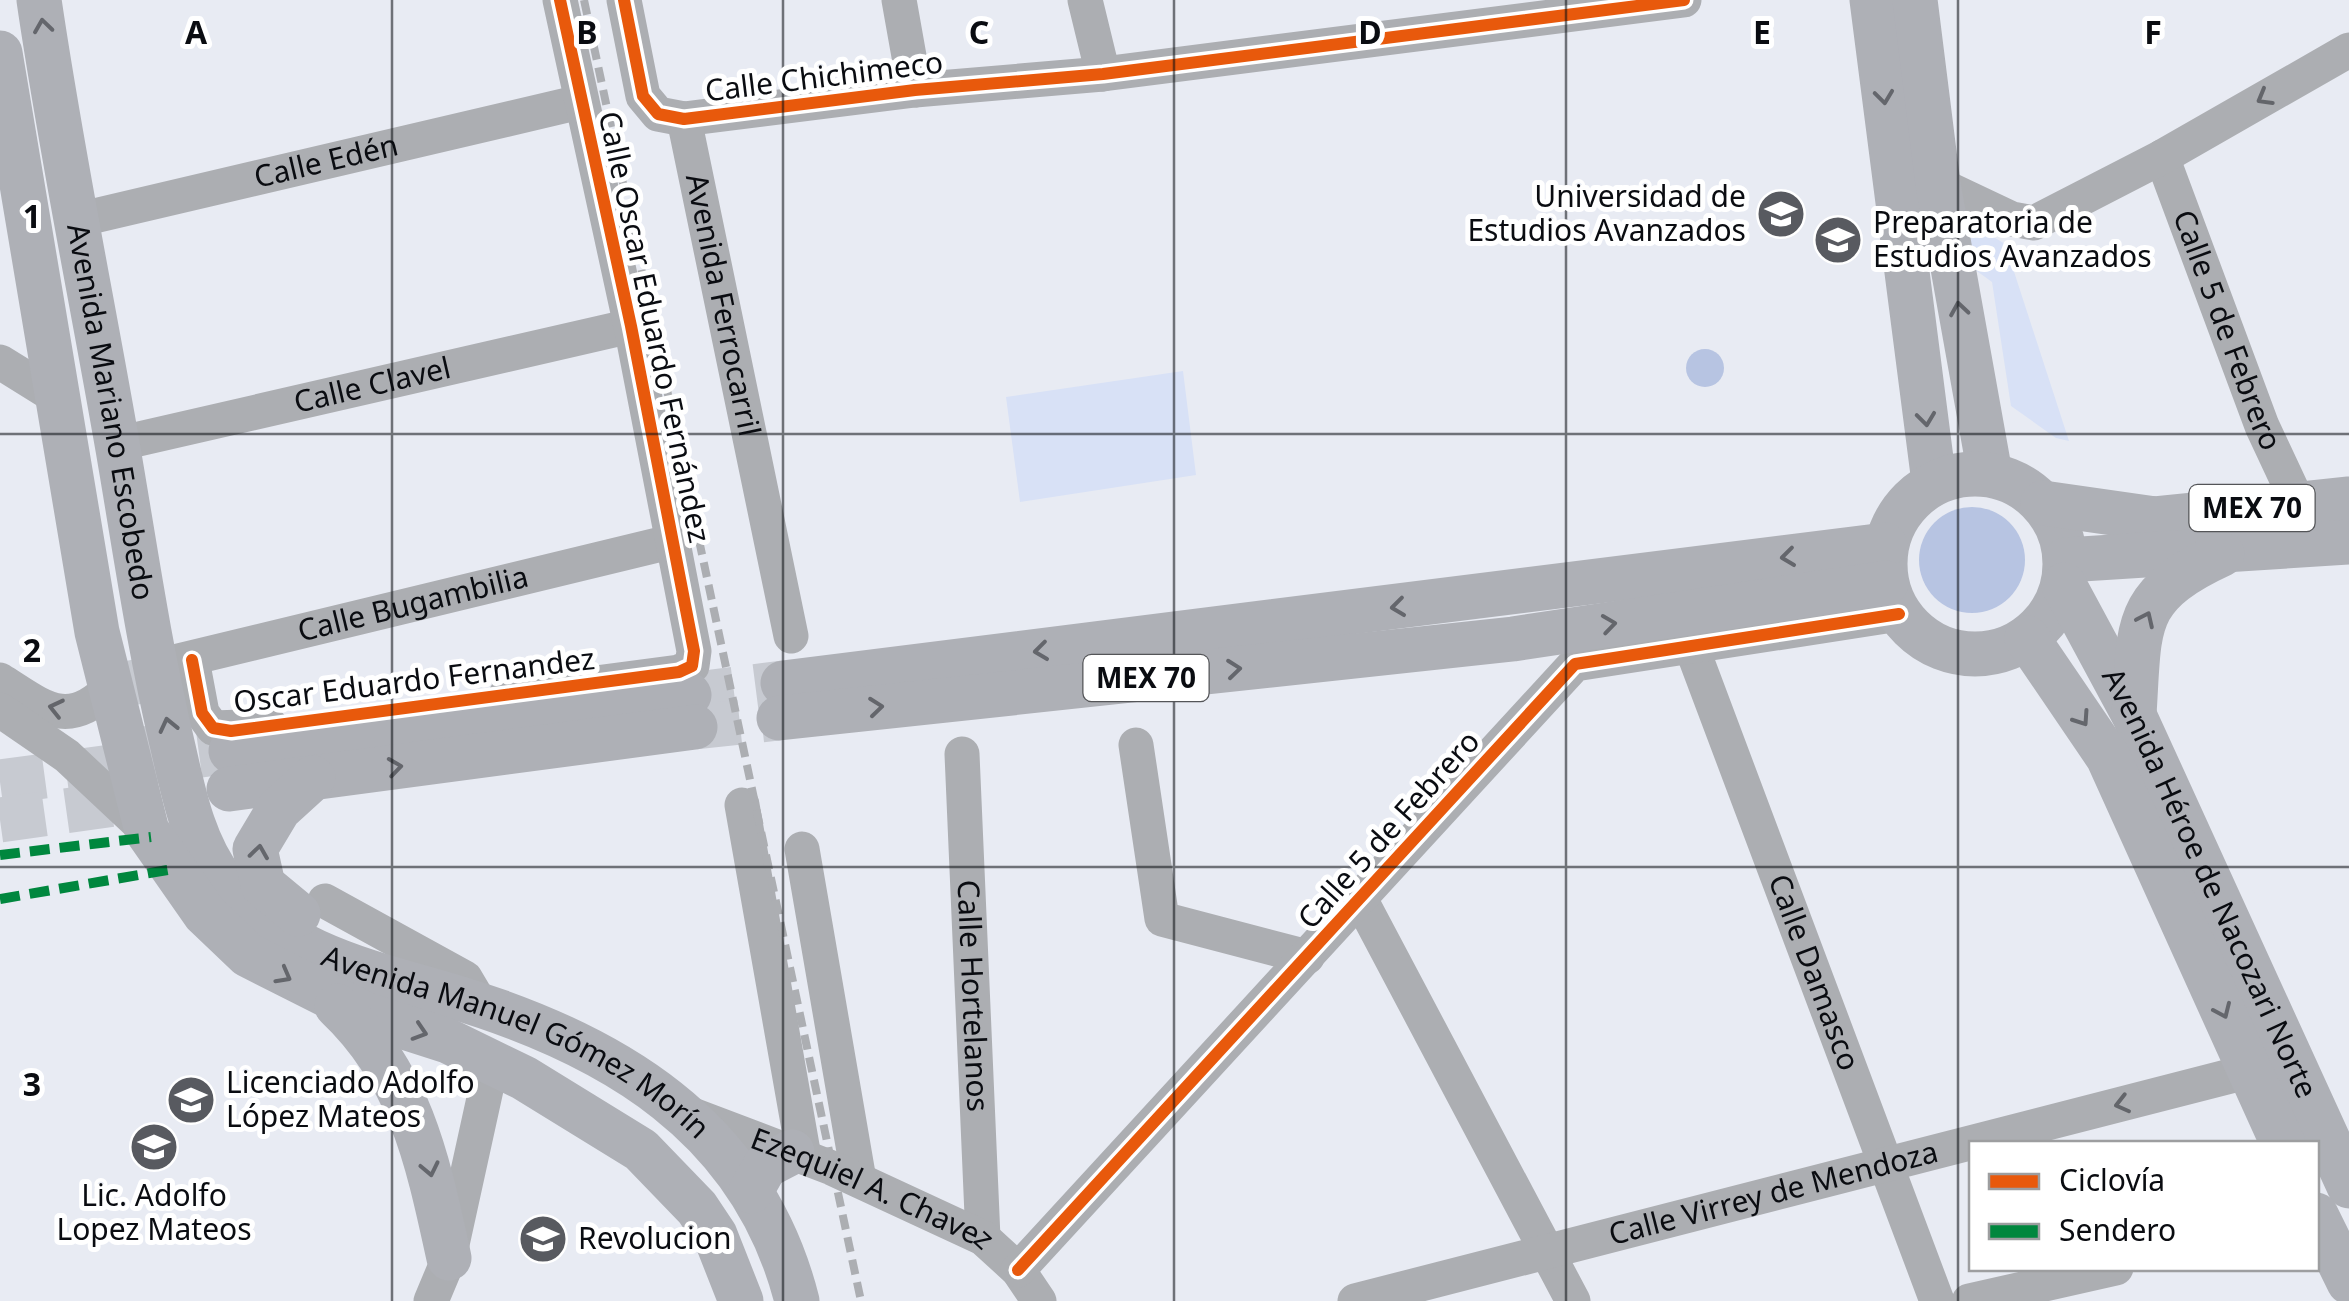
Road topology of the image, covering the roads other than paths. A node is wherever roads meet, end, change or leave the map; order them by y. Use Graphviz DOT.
graph roads {
  1 [pos="39,0"];
  2 [pos="560,0"];
  3 [pos="624,0"];
  4 [pos="899,0"];
  5 [pos="1085,0"];
  6 [pos="1684,0"];
  7 [pos="1872,0"];
  8 [pos="1915,0"];
  9 [pos="2349,50"];
  10 [pos="0,54"];
  11 [pos="1102,74"];
  12 [pos="915,90"];
  13 [pos="52,93"];
  14 [pos="580,102"];
  15 [pos="684,119"];
  16 [pos="2162,157"];
  17 [pos="1938,184"];
  18 [pos="73,220"];
  19 [pos="631,326"];
  20 [pos="0,362"];
  21 [pos="55,396"];
  22 [pos="117,444"];
  23 [pos="1990,474"];
  24 [pos="1934,482"];
  25 [pos="2349,499"];
  26 [pos="2042,503"];
  27 [pos="2298,503"];
  28 [pos="674,541"];
  29 [pos="2349,542"];
  30 [pos="2228,551"];
  31 [pos="2065,573"];
  32 [pos="1890,581"];
  33 [pos="791,636"];
  34 [pos="2027,638"];
  35 [pos="1690,643"];
  36 [pos="147,669"];
  37 [pos="0,680"];
  38 [pos="692,696"];
  39 [pos="781,700"];
  40 [pos="4,714"];
  41 [pos="2134,714"];
  42 [pos="1136,745"];
  43 [pos="962,754"];
  44 [pos="313,778"];
  45 [pos="742,805"];
  46 [pos="169,825"];
  47 [pos="802,850"];
  48 [pos="1360,897"];
  49 [pos="325,900"];
  50 [pos="1307,957"];
  51 [pos="328,998"];
  52 [pos="474,1003"];
  53 [pos="578,1044"];
  54 [pos="492,1062"];
  55 [pos="2250,1071"];
  56 [pos="680,1110"];
  57 [pos="1975,1141"];
  58 [pos="2283,1141"];
  59 [pos="1969,1143"];
  60 [pos="798,1155"];
  61 [pos="1885,1164"];
  62 [pos="860,1180"];
  63 [pos="2349,1186"];
  64 [pos="751,1191"];
  65 [pos="2319,1222"];
  66 [pos="984,1238"];
  67 [pos="1546,1252"];
  68 [pos="449,1258"];
  69 [pos="1018,1270"];
  70 [pos="2103,1271"];
  71 [pos="2349,1282"];
  72 [pos="431,1301"];
  73 [pos="741,1301"];
  74 [pos="797,1301"];
  75 [pos="1039,1301"];
  76 [pos="1355,1301"];
  77 [pos="1573,1301"];
  78 [pos="1936,1301"];
  79 [pos="1969,1301"];
  13 -- 1 [label="main road, Avenida Mariano Escobedo, one-way"];
  2 -- 14 [label="street, Calle Oscar Eduardo Fernández"];
  3 -- 15 [label="street"];
  4 -- 12 [label="street"];
  5 -- 11 [label="street"];
  6 -- 11 [label="street, Calle Chichimeco"];
  7 -- 24 [label="main road, one-way"];
  8 -- 17 [label="main road"];
  9 -- 16 [label="street, one-way"];
  10 -- 21 [label="main road, Avenida Mariano Escobedo"];
  11 -- 12 [label="street, Calle Chichimeco"];
  12 -- 15 [label="street, Calle Chichimeco"];
  13 -- 18 [label="main road, Avenida Mariano Escobedo"];
  13 -- 36 [label="main road"];
  14 -- 18 [label="street, Calle Edén"];
  14 -- 19 [label="street, Calle Oscar Eduardo Fernández"];
  15 -- 33 [label="street, Avenida Ferrocarril"];
  16 -- 17 [label="street"];
  16 -- 27 [label="street, Calle 5 de Febrero"];
  23 -- 17 [label="main road, one-way"];
  18 -- 22 [label="main road, Avenida Mariano Escobedo"];
  19 -- 22 [label="street, Calle Clavel"];
  19 -- 28 [label="street, Calle Oscar Eduardo Fernández"];
  20 -- 21 [label="street"];
  21 -- 36 [label="main road, Avenida Mariano Escobedo"];
  22 -- 36 [label="main road, Avenida Mariano Escobedo"];
  23 -- 24 [label="main road"];
  23 -- 26 [label="main road, MEX 70"];
  24 -- 32 [label="main road"];
  25 -- 27 [label="main road, MEX 70"];
  26 -- 27 [label="main road, MEX 70"];
  26 -- 31 [label="main road"];
  28 -- 36 [label="street, Calle Bugambilia"];
  28 -- 38 [label="street, Calle Oscar Eduardo Fernández"];
  29 -- 30 [label="main road, MEX 70"];
  30 -- 31 [label="main road, MEX 70"];
  41 -- 30 [label="main road, one-way"];
  31 -- 34 [label="main road"];
  31 -- 41 [label="main road, Avenida Héroe de Nacozari Norte"];
  32 -- 34 [label="main road"];
  32 -- 35 [label="street, Calle 5 de Febrero"];
  32 -- 39 [label="main road, MEX 70"];
  34 -- 55 [label="main road, Avenida Héroe de Nacozari Norte, one-way"];
  48 -- 35 [label="street, Calle 5 de Febrero, one-way"];
  35 -- 61 [label="street, Calle Damasco"];
  36 -- 37 [label="street, Calle Bugambilia, one-way"];
  36 -- 38 [label="street, Oscar Eduardo Fernandez"];
  36 -- 46 [label="main road, Avenida Mariano Escobedo"];
  44 -- 38 [label="main road, one-way"];
  38 -- 44 [label="main road"];
  40 -- 46 [label="street"];
  41 -- 63 [label="main road, Avenida Héroe de Nacozari Norte"];
  42 -- 50 [label="street"];
  43 -- 66 [label="street, Calle Hortelanos"];
  52 -- 44 [label="main road, one-way"];
  45 -- 60 [label="street"];
  46 -- 51 [label="main road, Avenida Manuel Gómez Morín, one-way"];
  46 -- 52 [label="main road, Avenida Manuel Gómez Morín"];
  47 -- 62 [label="street"];
  48 -- 50 [label="street, Calle 5 de Febrero"];
  48 -- 67 [label="street"];
  49 -- 52 [label="street"];
  50 -- 69 [label="street, Calle 5 de Febrero"];
  51 -- 54 [label="main road, Avenida Manuel Gómez Morín, one-way"];
  51 -- 68 [label="main road, one-way"];
  52 -- 53 [label="main road, Avenida Manuel Gómez Morín"];
  53 -- 54 [label="main road"];
  53 -- 56 [label="main road, Avenida Manuel Gómez Morín"];
  54 -- 68 [label="street"];
  54 -- 73 [label="main road, Avenida Manuel Gómez Morín"];
  55 -- 57 [label="street, Calle Virrey de Mendoza, one-way"];
  55 -- 58 [label="main road, Avenida Héroe de Nacozari Norte"];
  56 -- 60 [label="street, Ezequiel A. Chavez"];
  56 -- 64 [label="main road, Avenida Manuel Gómez Morín"];
  59 -- 61 [label="street, Calle Virrey de Mendoza, one-way"];
  60 -- 62 [label="street, Ezequiel A. Chavez"];
  60 -- 64 [label="main road"];
  61 -- 67 [label="street, Calle Virrey de Mendoza"];
  61 -- 78 [label="street, Calle Damasco"];
  62 -- 66 [label="street, Ezequiel A. Chavez"];
  64 -- 74 [label="main road, Avenida Manuel Gómez Morín"];
  65 -- 71 [label="main road"];
  66 -- 69 [label="street, Ezequiel A. Chavez"];
  67 -- 76 [label="street, Calle Virrey de Mendoza"];
  67 -- 77 [label="street"];
  68 -- 72 [label="street"];
  69 -- 75 [label="street, Ezequiel A. Chavez"];
  70 -- 79 [label="street"];
}
